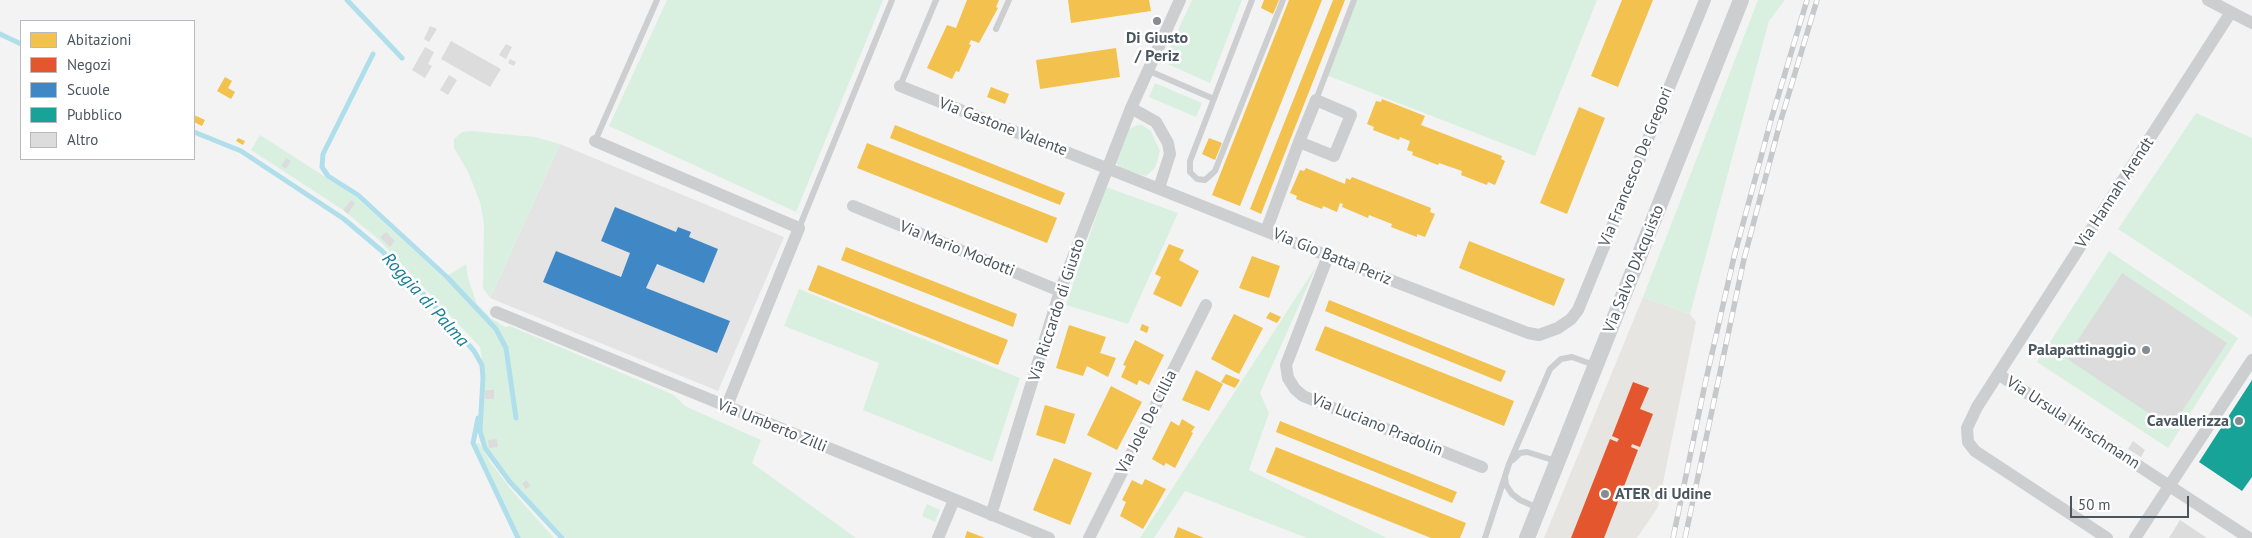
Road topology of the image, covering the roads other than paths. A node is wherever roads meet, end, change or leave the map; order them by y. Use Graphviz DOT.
graph roads {
  1 [pos="657,0"];
  2 [pos="892,0"];
  3 [pos="936,0"];
  4 [pos="1009,0"];
  5 [pos="1180,0"];
  6 [pos="1252,0"];
  7 [pos="1283,0"];
  8 [pos="1354,0"];
  9 [pos="1705,0"];
  10 [pos="1741,0"];
  11 [pos="2208,0"];
  12 [pos="2231,12"];
  13 [pos="2252,23"];
  14 [pos="996,29"];
  15 [pos="1147,70"];
  16 [pos="900,86"];
  17 [pos="1214,99"];
  18 [pos="1316,100"];
  19 [pos="1131,108"];
  20 [pos="595,141"];
  21 [pos="1299,142"];
  22 [pos="1106,167"];
  23 [pos="1159,188"];
  24 [pos="854,206"];
  25 [pos="799,228"];
  26 [pos="1266,231"];
  27 [pos="1328,256"];
  28 [pos="1060,291"];
  29 [pos="1206,305"];
  30 [pos="496,312"];
  31 [pos="1558,328"];
  32 [pos="2252,360"];
  33 [pos="1596,365"];
  34 [pos="1998,374"];
  35 [pos="726,408"];
  36 [pos="1557,462"];
  37 [pos="1509,464"];
  38 [pos="1482,467"];
  39 [pos="1505,475"];
  40 [pos="2170,486"];
  41 [pos="954,500"];
  42 [pos="1538,508"];
  43 [pos="991,515"];
  44 [pos="938,538"];
  45 [pos="1049,538"];
  46 [pos="1089,538"];
  47 [pos="1485,538"];
  48 [pos="1527,538"];
  49 [pos="2107,538"];
  50 [pos="2135,538"];
  51 [pos="2249,538"];
  1 -- 20 [label="lane"];
  2 -- 25 [label="lane"];
  3 -- 16 [label="lane"];
  4 -- 14 [label="lane"];
  5 -- 15 [label="street, Via Riccardo di Giusto"];
  6 -- 17 [label="lane"];
  7 -- 17 [label="lane"];
  8 -- 18 [label="lane"];
  9 -- 31 [label="street, Via Francesco De Gregori"];
  10 -- 33 [label="street, Via Salvo D'Acquisto"];
  11 -- 12 [label="street"];
  12 -- 13 [label="street"];
  12 -- 34 [label="street, Via Hannah Arendt"];
  15 -- 17 [label="lane"];
  15 -- 19 [label="street, Via Riccardo di Giusto"];
  16 -- 22 [label="street, Via Gastone Valente"];
  18 -- 21 [label="street"];
  18 -- 21 [label="street"];
  19 -- 22 [label="street, Via Riccardo di Giusto"];
  19 -- 23 [label="street"];
  20 -- 25 [label="street"];
  21 -- 26 [label="street"];
  22 -- 23 [label="street, Via Gio Batta Periz"];
  22 -- 28 [label="street, Via Riccardo di Giusto"];
  23 -- 26 [label="street, Via Gio Batta Periz"];
  24 -- 28 [label="street, Via Mario Modotti"];
  25 -- 35 [label="street"];
  26 -- 27 [label="street, Via Gio Batta Periz"];
  27 -- 31 [label="street, Via Gio Batta Periz"];
  27 -- 38 [label="street, Via Luciano Pradolin"];
  28 -- 43 [label="street, Via Riccardo di Giusto"];
  29 -- 46 [label="street, Via Jole De Cillia"];
  30 -- 35 [label="street, Via Umberto Zilli"];
  32 -- 40 [label="street"];
  33 -- 36 [label="street, Via Salvo D'Acquisto"];
  33 -- 37 [label="lane"];
  34 -- 40 [label="street, Via Ursula Hirschmann"];
  34 -- 49 [label="street, Via Hannah Arendt"];
  35 -- 41 [label="street, Via Umberto Zilli"];
  36 -- 37 [label="lane"];
  36 -- 42 [label="street, Via Salvo D'Acquisto"];
  37 -- 39 [label="lane"];
  39 -- 42 [label="lane"];
  39 -- 47 [label="lane"];
  40 -- 50 [label="street"];
  40 -- 51 [label="street, Via Ursula Hirschmann"];
  41 -- 43 [label="street, Via Umberto Zilli"];
  41 -- 44 [label="street"];
  42 -- 48 [label="street, Via Salvo D'Acquisto"];
  43 -- 45 [label="street, Via Umberto Zilli"];
}
